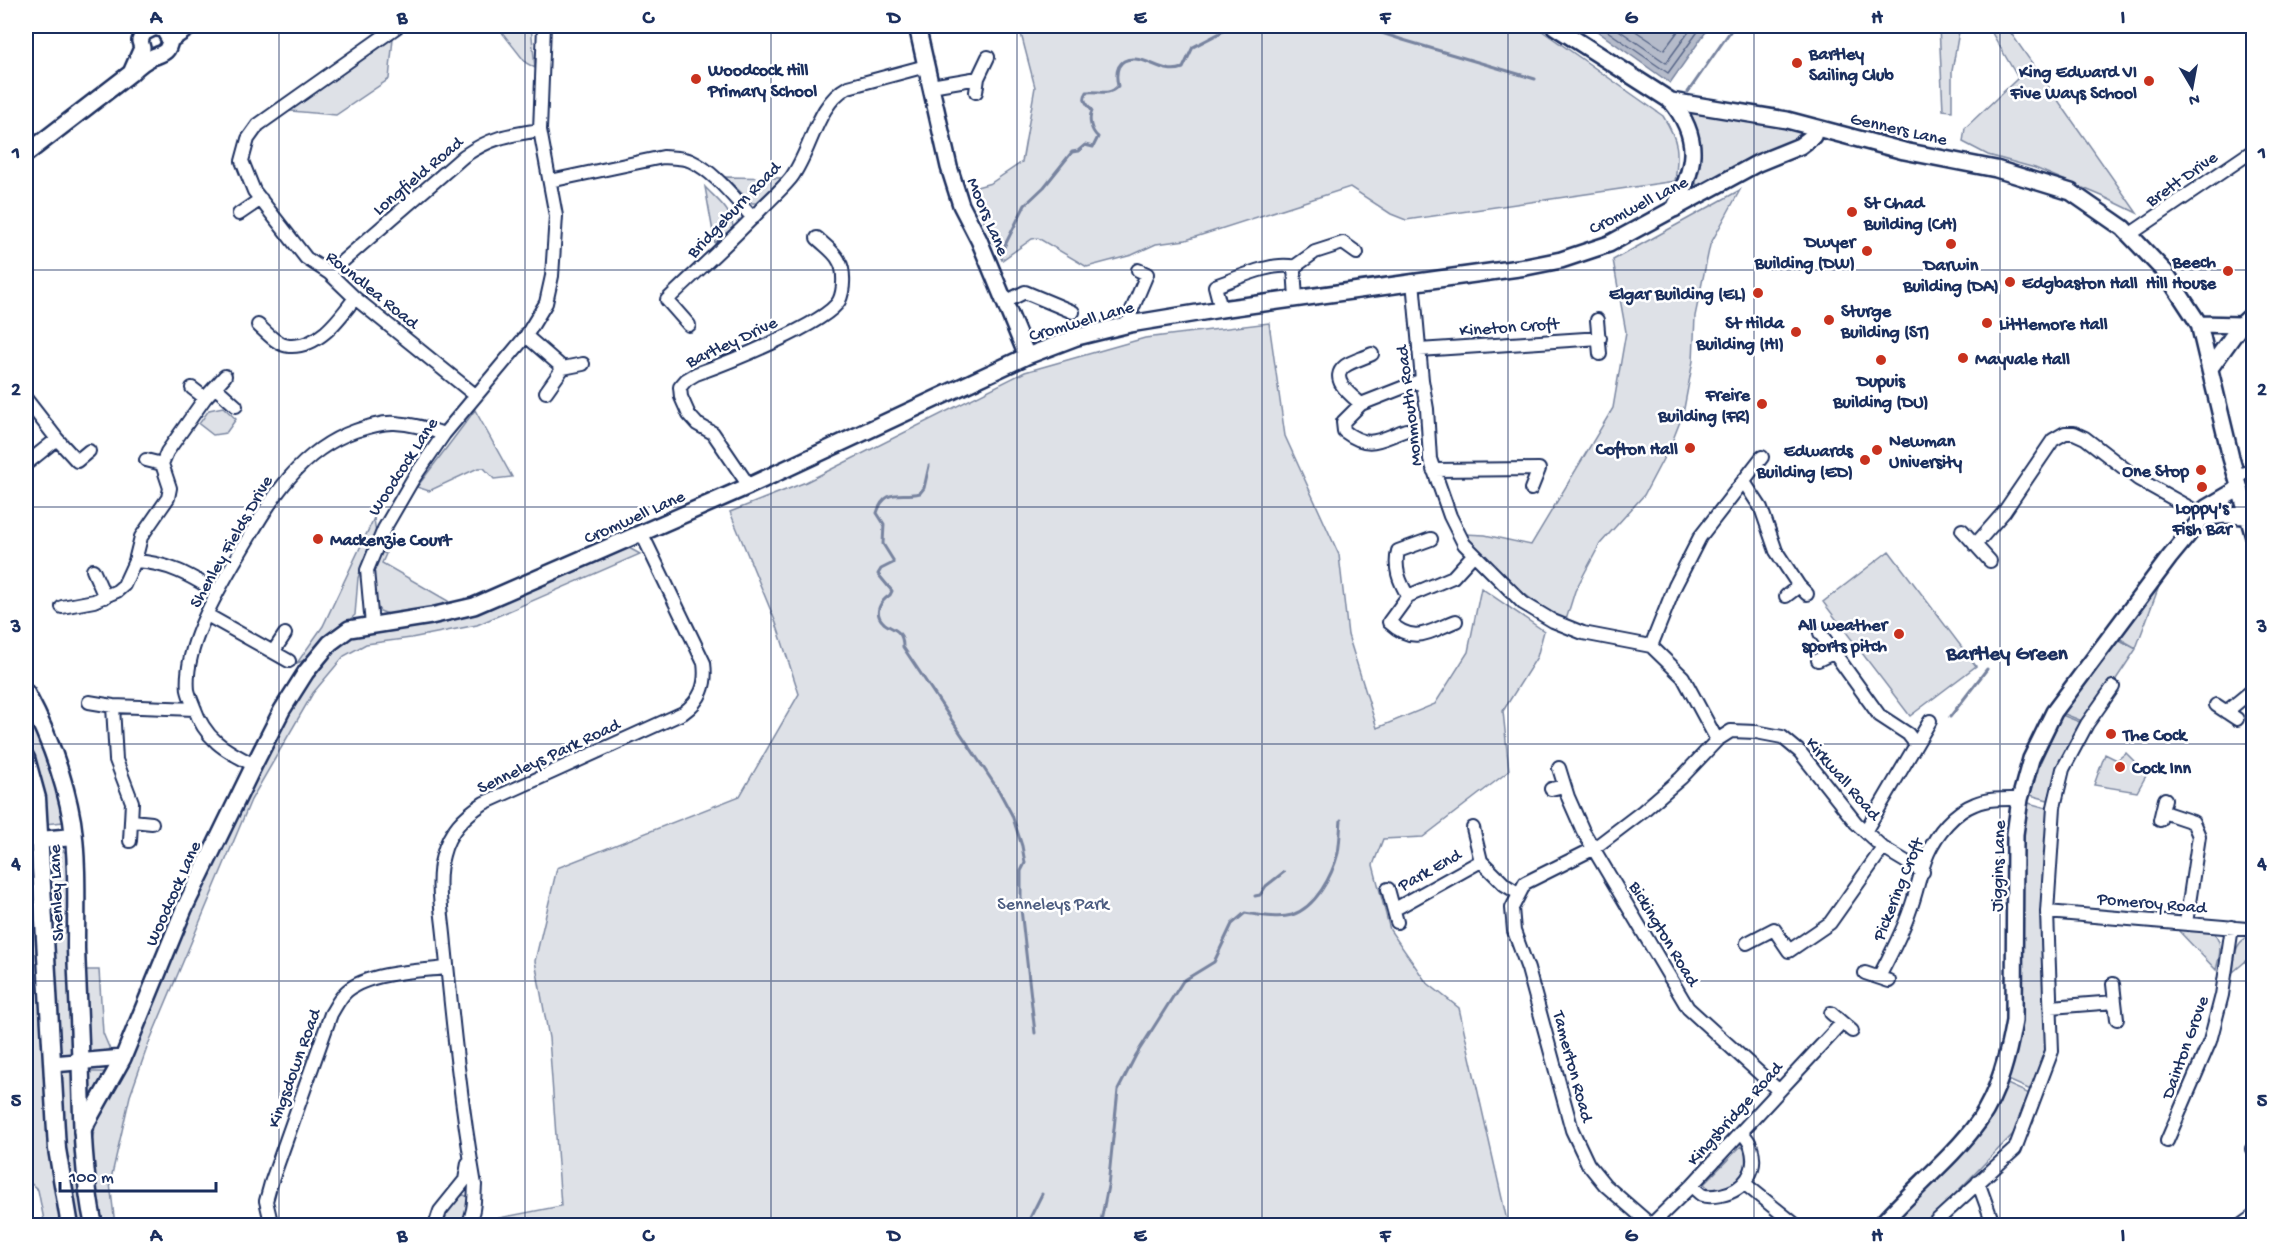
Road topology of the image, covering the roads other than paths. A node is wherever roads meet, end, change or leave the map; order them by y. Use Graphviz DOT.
graph roads {
  1 [pos="191,26"];
  2 [pos="398,26"];
  3 [pos="544,26"];
  4 [pos="917,26"];
  5 [pos="1554,26"];
  6 [pos="171,32"];
  7 [pos="148,52"];
  8 [pos="988,57"];
  9 [pos="926,66"];
  10 [pos="978,78"];
  11 [pos="931,86"];
  12 [pos="976,92"];
  13 [pos="1671,101"];
  14 [pos="1816,128"];
  15 [pos="540,130"];
  16 [pos="2253,150"];
  17 [pos="26,154"];
  18 [pos="550,182"];
  19 [pos="261,199"];
  20 [pos="1674,209"];
  21 [pos="239,214"];
  22 [pos="753,218"];
  23 [pos="2129,235"];
  24 [pos="817,238"];
  25 [pos="1358,253"];
  26 [pos="1294,267"];
  27 [pos="1138,270"];
  28 [pos="329,273"];
  29 [pos="1413,281"];
  30 [pos="355,298"];
  31 [pos="1296,299"];
  32 [pos="1005,302"];
  33 [pos="1221,309"];
  34 [pos="1073,312"];
  35 [pos="2253,313"];
  36 [pos="1597,320"];
  37 [pos="1130,324"];
  38 [pos="2199,324"];
  39 [pos="689,325"];
  40 [pos="2241,325"];
  41 [pos="258,326"];
  42 [pos="526,336"];
  43 [pos="1600,338"];
  44 [pos="1419,350"];
  45 [pos="1372,354"];
  46 [pos="1600,354"];
  47 [pos="1027,356"];
  48 [pos="583,364"];
  49 [pos="563,368"];
  50 [pos="2210,368"];
  51 [pos="225,376"];
  52 [pos="1422,380"];
  53 [pos="192,388"];
  54 [pos="216,388"];
  55 [pos="546,392"];
  56 [pos="475,395"];
  57 [pos="205,398"];
  58 [pos="26,399"];
  59 [pos="1361,404"];
  60 [pos="236,406"];
  61 [pos="1406,430"];
  62 [pos="444,434"];
  63 [pos="57,439"];
  64 [pos="89,451"];
  65 [pos="1761,457"];
  66 [pos="146,460"];
  67 [pos="26,464"];
  68 [pos="162,464"];
  69 [pos="1432,470"];
  70 [pos="2253,471"];
  71 [pos="1744,482"];
  72 [pos="2238,482"];
  73 [pos="749,486"];
  74 [pos="1531,489"];
  75 [pos="2247,516"];
  76 [pos="2202,518"];
  77 [pos="1962,530"];
  78 [pos="642,534"];
  79 [pos="2253,537"];
  80 [pos="1431,539"];
  81 [pos="1975,545"];
  82 [pos="1473,555"];
  83 [pos="135,561"];
  84 [pos="1990,561"];
  85 [pos="93,570"];
  86 [pos="217,592"];
  87 [pos="1408,596"];
  88 [pos="1786,596"];
  89 [pos="105,597"];
  90 [pos="62,607"];
  91 [pos="207,615"];
  92 [pos="1456,621"];
  93 [pos="372,625"];
  94 [pos="1821,633"];
  95 [pos="285,634"];
  96 [pos="1652,646"];
  97 [pos="273,652"];
  98 [pos="1833,653"];
  99 [pos="1818,660"];
  100 [pos="289,661"];
  101 [pos="2113,687"];
  102 [pos="2253,689"];
  103 [pos="26,693"];
  104 [pos="89,702"];
  105 [pos="113,706"];
  106 [pos="195,709"];
  107 [pos="2237,719"];
  108 [pos="1930,721"];
  109 [pos="1717,740"];
  110 [pos="1916,742"];
  111 [pos="26,758"];
  112 [pos="254,765"];
  113 [pos="1559,768"];
  114 [pos="1564,786"];
  115 [pos="1551,789"];
  116 [pos="2020,799"];
  117 [pos="2162,810"];
  118 [pos="132,821"];
  119 [pos="152,822"];
  120 [pos="1473,828"];
  121 [pos="1866,830"];
  122 [pos="73,837"];
  123 [pos="33,840"];
  124 [pos="130,841"];
  125 [pos="1883,848"];
  126 [pos="1593,849"];
  127 [pos="1482,861"];
  128 [pos="1923,872"];
  129 [pos="1388,889"];
  130 [pos="1518,893"];
  131 [pos="1395,909"];
  132 [pos="2047,912"];
  133 [pos="1397,921"];
  134 [pos="2186,923"];
  135 [pos="2232,927"];
  136 [pos="2253,928"];
  137 [pos="1747,943"];
  138 [pos="447,968"];
  139 [pos="1865,973"];
  140 [pos="2113,984"];
  141 [pos="2115,1002"];
  142 [pos="2051,1007"];
  143 [pos="1831,1012"];
  144 [pos="2117,1019"];
  145 [pos="1842,1023"];
  146 [pos="1852,1031"];
  147 [pos="123,1058"];
  148 [pos="80,1061"];
  149 [pos="53,1064"];
  150 [pos="1778,1090"];
  151 [pos="82,1131"];
  152 [pos="1741,1132"];
  153 [pos="2167,1141"];
  154 [pos="470,1156"];
  155 [pos="1978,1182"];
  156 [pos="1745,1184"];
  157 [pos="1691,1186"];
  158 [pos="2253,1216"];
  159 [pos="1651,1225"];
  160 [pos="70,1226"];
  161 [pos="94,1226"];
  162 [pos="272,1226"];
  163 [pos="435,1226"];
  164 [pos="467,1226"];
  165 [pos="1797,1226"];
  166 [pos="1880,1226"];
  167 [pos="1931,1226"];
  168 [pos="1994,1226"];
  169 [pos="2240,1226"];
  1 -- 6 [label="street"];
  2 -- 19 [label="street, Roundlea Road"];
  3 -- 15 [label="street, Woodcock Lane"];
  4 -- 9 [label="street, Moors Lane"];
  5 -- 13 [label="street, Genners Lane"];
  6 -- 7 [label="street"];
  6 -- 7 [label="street"];
  7 -- 17 [label="street"];
  8 -- 10 [label="street"];
  9 -- 11 [label="street, Moors Lane"];
  9 -- 22 [label="street, Bridgeburn Road"];
  10 -- 11 [label="street"];
  10 -- 12 [label="street"];
  11 -- 32 [label="street, Moors Lane"];
  13 -- 14 [label="street, Genners Lane"];
  13 -- 20 [label="street"];
  14 -- 20 [label="street, Cromwell Lane"];
  14 -- 23 [label="street, Genners Lane"];
  15 -- 18 [label="street, Woodcock Lane"];
  15 -- 28 [label="street, Longfield Road"];
  16 -- 23 [label="street, Brett Drive"];
  18 -- 22 [label="street"];
  18 -- 42 [label="street, Woodcock Lane"];
  19 -- 21 [label="street"];
  19 -- 28 [label="street, Roundlea Road"];
  20 -- 29 [label="street, Cromwell Lane"];
  22 -- 39 [label="street, Bridgeburn Road"];
  23 -- 38 [label="street, Genners Lane"];
  24 -- 73 [label="street, Bartley Drive"];
  25 -- 26 [label="street"];
  26 -- 31 [label="street"];
  26 -- 33 [label="street"];
  27 -- 37 [label="street"];
  28 -- 30 [label="street, Roundlea Road"];
  29 -- 31 [label="street, Cromwell Lane"];
  29 -- 44 [label="street, Monmouth Road"];
  30 -- 41 [label="street"];
  30 -- 56 [label="street, Roundlea Road"];
  31 -- 33 [label="street, Cromwell Lane"];
  32 -- 34 [label="street"];
  32 -- 47 [label="street, Moors Lane"];
  33 -- 37 [label="street, Cromwell Lane"];
  35 -- 40 [label="street"];
  36 -- 43 [label="street"];
  37 -- 47 [label="street, Cromwell Lane"];
  38 -- 40 [label="street"];
  38 -- 50 [label="street, Genners Lane"];
  40 -- 50 [label="street"];
  42 -- 49 [label="street"];
  42 -- 56 [label="street, Woodcock Lane"];
  43 -- 44 [label="street, Kineton Croft"];
  43 -- 46 [label="street"];
  44 -- 52 [label="street, Monmouth Road"];
  45 -- 59 [label="street"];
  47 -- 73 [label="street, Cromwell Lane"];
  48 -- 49 [label="street"];
  49 -- 55 [label="street"];
  50 -- 72 [label="street, Genners Lane"];
  51 -- 54 [label="street"];
  52 -- 59 [label="street"];
  52 -- 69 [label="street, Monmouth Road"];
  53 -- 57 [label="street"];
  54 -- 57 [label="street"];
  54 -- 60 [label="street"];
  56 -- 62 [label="street, Woodcock Lane"];
  57 -- 68 [label="street"];
  58 -- 63 [label="street"];
  59 -- 61 [label="street"];
  62 -- 86 [label="street, Shenley Fields Drive"];
  62 -- 93 [label="street, Woodcock Lane"];
  63 -- 64 [label="street"];
  63 -- 67 [label="street"];
  65 -- 71 [label="street"];
  66 -- 68 [label="street"];
  68 -- 83 [label="street"];
  69 -- 74 [label="street"];
  69 -- 82 [label="street, Monmouth Road"];
  70 -- 72 [label="street"];
  71 -- 88 [label="street"];
  71 -- 96 [label="street"];
  72 -- 75 [label="street, Genners Lane"];
  72 -- 76 [label="street, Jiggins Lane"];
  73 -- 78 [label="street, Cromwell Lane"];
  75 -- 76 [label="street"];
  75 -- 79 [label="street, Genners Lane"];
  76 -- 81 [label="street"];
  76 -- 116 [label="street, Jiggins Lane"];
  77 -- 81 [label="street"];
  78 -- 93 [label="street, Cromwell Lane"];
  78 -- 138 [label="street, Senneleys Park Road"];
  80 -- 87 [label="street"];
  81 -- 84 [label="street"];
  82 -- 87 [label="street"];
  82 -- 96 [label="street, Monmouth Road"];
  83 -- 86 [label="street"];
  83 -- 89 [label="street"];
  85 -- 89 [label="street"];
  86 -- 91 [label="street, Shenley Fields Drive"];
  87 -- 92 [label="street"];
  89 -- 90 [label="street"];
  91 -- 97 [label="street"];
  91 -- 106 [label="street, Shenley Fields Drive"];
  93 -- 112 [label="street, Woodcock Lane"];
  94 -- 98 [label="street"];
  95 -- 97 [label="street"];
  96 -- 109 [label="street"];
  97 -- 100 [label="street"];
  98 -- 99 [label="street"];
  98 -- 110 [label="street"];
  101 -- 132 [label="street"];
  102 -- 107 [label="street"];
  103 -- 122 [label="main road, Shenley Lane"];
  104 -- 105 [label="street"];
  105 -- 106 [label="street"];
  105 -- 118 [label="street"];
  106 -- 112 [label="street, Shenley Fields Drive"];
  108 -- 110 [label="street"];
  109 -- 121 [label="street, Kirkwall Road"];
  109 -- 126 [label="street, Kirkwall Road"];
  110 -- 121 [label="street"];
  111 -- 123 [label="main road, Shenley Lane"];
  112 -- 147 [label="street, Woodcock Lane"];
  113 -- 114 [label="street, Bickington Road"];
  114 -- 115 [label="street"];
  114 -- 126 [label="street, Bickington Road"];
  116 -- 128 [label="street, Pickering Croft"];
  116 -- 166 [label="street, Jiggins Lane"];
  117 -- 134 [label="street"];
  118 -- 119 [label="street"];
  118 -- 124 [label="street"];
  120 -- 127 [label="street"];
  121 -- 125 [label="street, Kirkwall Road"];
  122 -- 123 [label="main road"];
  122 -- 148 [label="main road, Shenley Lane"];
  123 -- 149 [label="main road, Shenley Lane"];
  125 -- 128 [label="street, Kirkwall Road"];
  125 -- 137 [label="street"];
  126 -- 130 [label="street"];
  126 -- 150 [label="street, Bickington Road"];
  127 -- 130 [label="street"];
  127 -- 131 [label="street, Park End"];
  128 -- 139 [label="street, Pickering Croft"];
  129 -- 131 [label="street, Park End"];
  130 -- 159 [label="street, Tamerton Road"];
  131 -- 133 [label="street, Park End"];
  132 -- 134 [label="street, Pomeroy Road"];
  132 -- 142 [label="street"];
  134 -- 135 [label="street, Pomeroy Road"];
  135 -- 136 [label="street, Pomeroy Road"];
  135 -- 153 [label="street, Dainton Grove"];
  138 -- 154 [label="street, Senneleys Park Road"];
  138 -- 162 [label="street, Kingsdown Road"];
  140 -- 141 [label="street"];
  141 -- 142 [label="street"];
  141 -- 144 [label="street"];
  142 -- 155 [label="street"];
  143 -- 145 [label="street"];
  145 -- 146 [label="street"];
  145 -- 150 [label="street, Kingsbridge Road"];
  147 -- 148 [label="street"];
  147 -- 151 [label="street, Woodcock Lane"];
  148 -- 149 [label="street"];
  148 -- 151 [label="main road, Shenley Lane"];
  149 -- 160 [label="main road, Shenley Lane"];
  150 -- 152 [label="street, Kingsbridge Road"];
  151 -- 161 [label="main road, Shenley Lane"];
  152 -- 156 [label="street"];
  152 -- 157 [label="street, Kingsbridge Road"];
  154 -- 163 [label="street, Senneleys Park Road"];
  154 -- 164 [label="street, Senneleys Park Road"];
  155 -- 167 [label="street"];
  155 -- 168 [label="street"];
  156 -- 157 [label="street"];
  156 -- 165 [label="street"];
  157 -- 159 [label="street, Kingsbridge Road"];
  158 -- 169 [label="street"];
}
